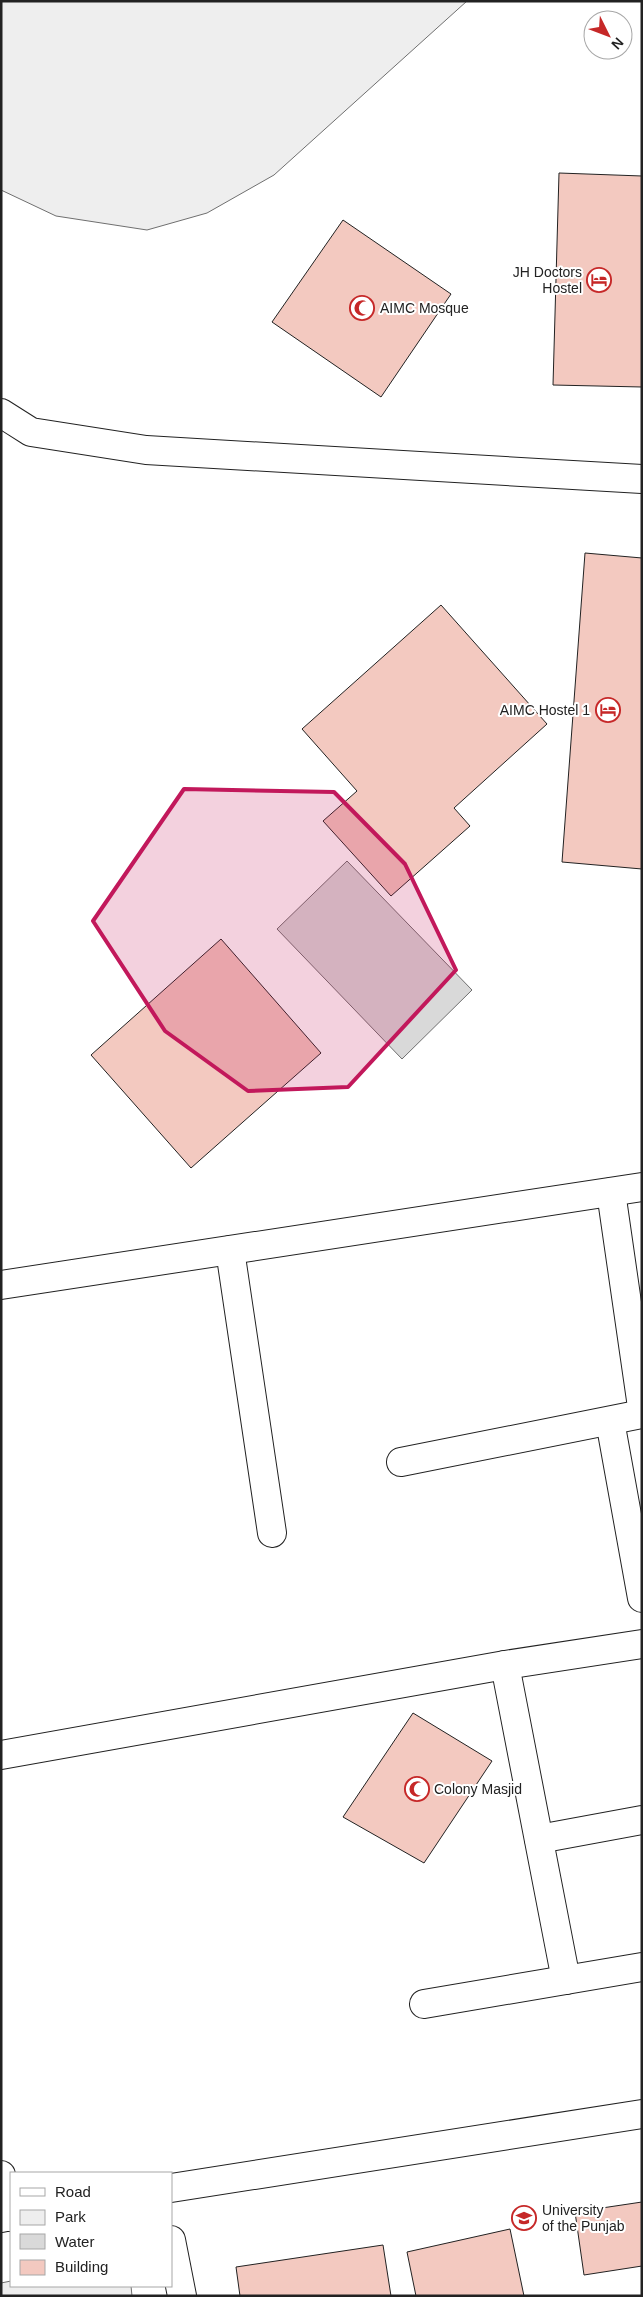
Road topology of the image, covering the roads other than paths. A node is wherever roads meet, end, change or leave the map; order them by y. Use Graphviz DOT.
graph roads {
  1 [pos="1,413"];
  2 [pos="642,479"];
  3 [pos="642,1187"];
  4 [pos="611,1192"];
  5 [pos="230,1250"];
  6 [pos="1,1285"];
  7 [pos="642,1407"];
  8 [pos="642,1414"];
  9 [pos="610,1421"];
  10 [pos="401,1462"];
  11 [pos="272,1532"];
  12 [pos="642,1598"];
  13 [pos="642,1644"];
  14 [pos="505,1665"];
  15 [pos="1,1755"];
  16 [pos="642,1820"];
  17 [pos="539,1839"];
  18 [pos="642,1967"];
  19 [pos="566,1980"];
  20 [pos="424,2004"];
  21 [pos="642,2114"];
  22 [pos="1,2175"];
  23 [pos="172,2188"];
  24 [pos="7,2217"];
  25 [pos="172,2245"];
  26 [pos="182,2296"];
  1 -- 2 [label="street"];
  3 -- 4 [label="street"];
  4 -- 5 [label="street"];
  4 -- 7 [label="street"];
  5 -- 6 [label="street"];
  5 -- 11 [label="street"];
  8 -- 9 [label="street"];
  9 -- 10 [label="street"];
  9 -- 12 [label="street"];
  13 -- 14 [label="street"];
  14 -- 15 [label="street"];
  14 -- 17 [label="street"];
  16 -- 17 [label="street"];
  17 -- 19 [label="street"];
  18 -- 19 [label="street"];
  19 -- 20 [label="street"];
  21 -- 23 [label="street"];
  22 -- 24 [label="street"];
  25 -- 26 [label="street"];
}
